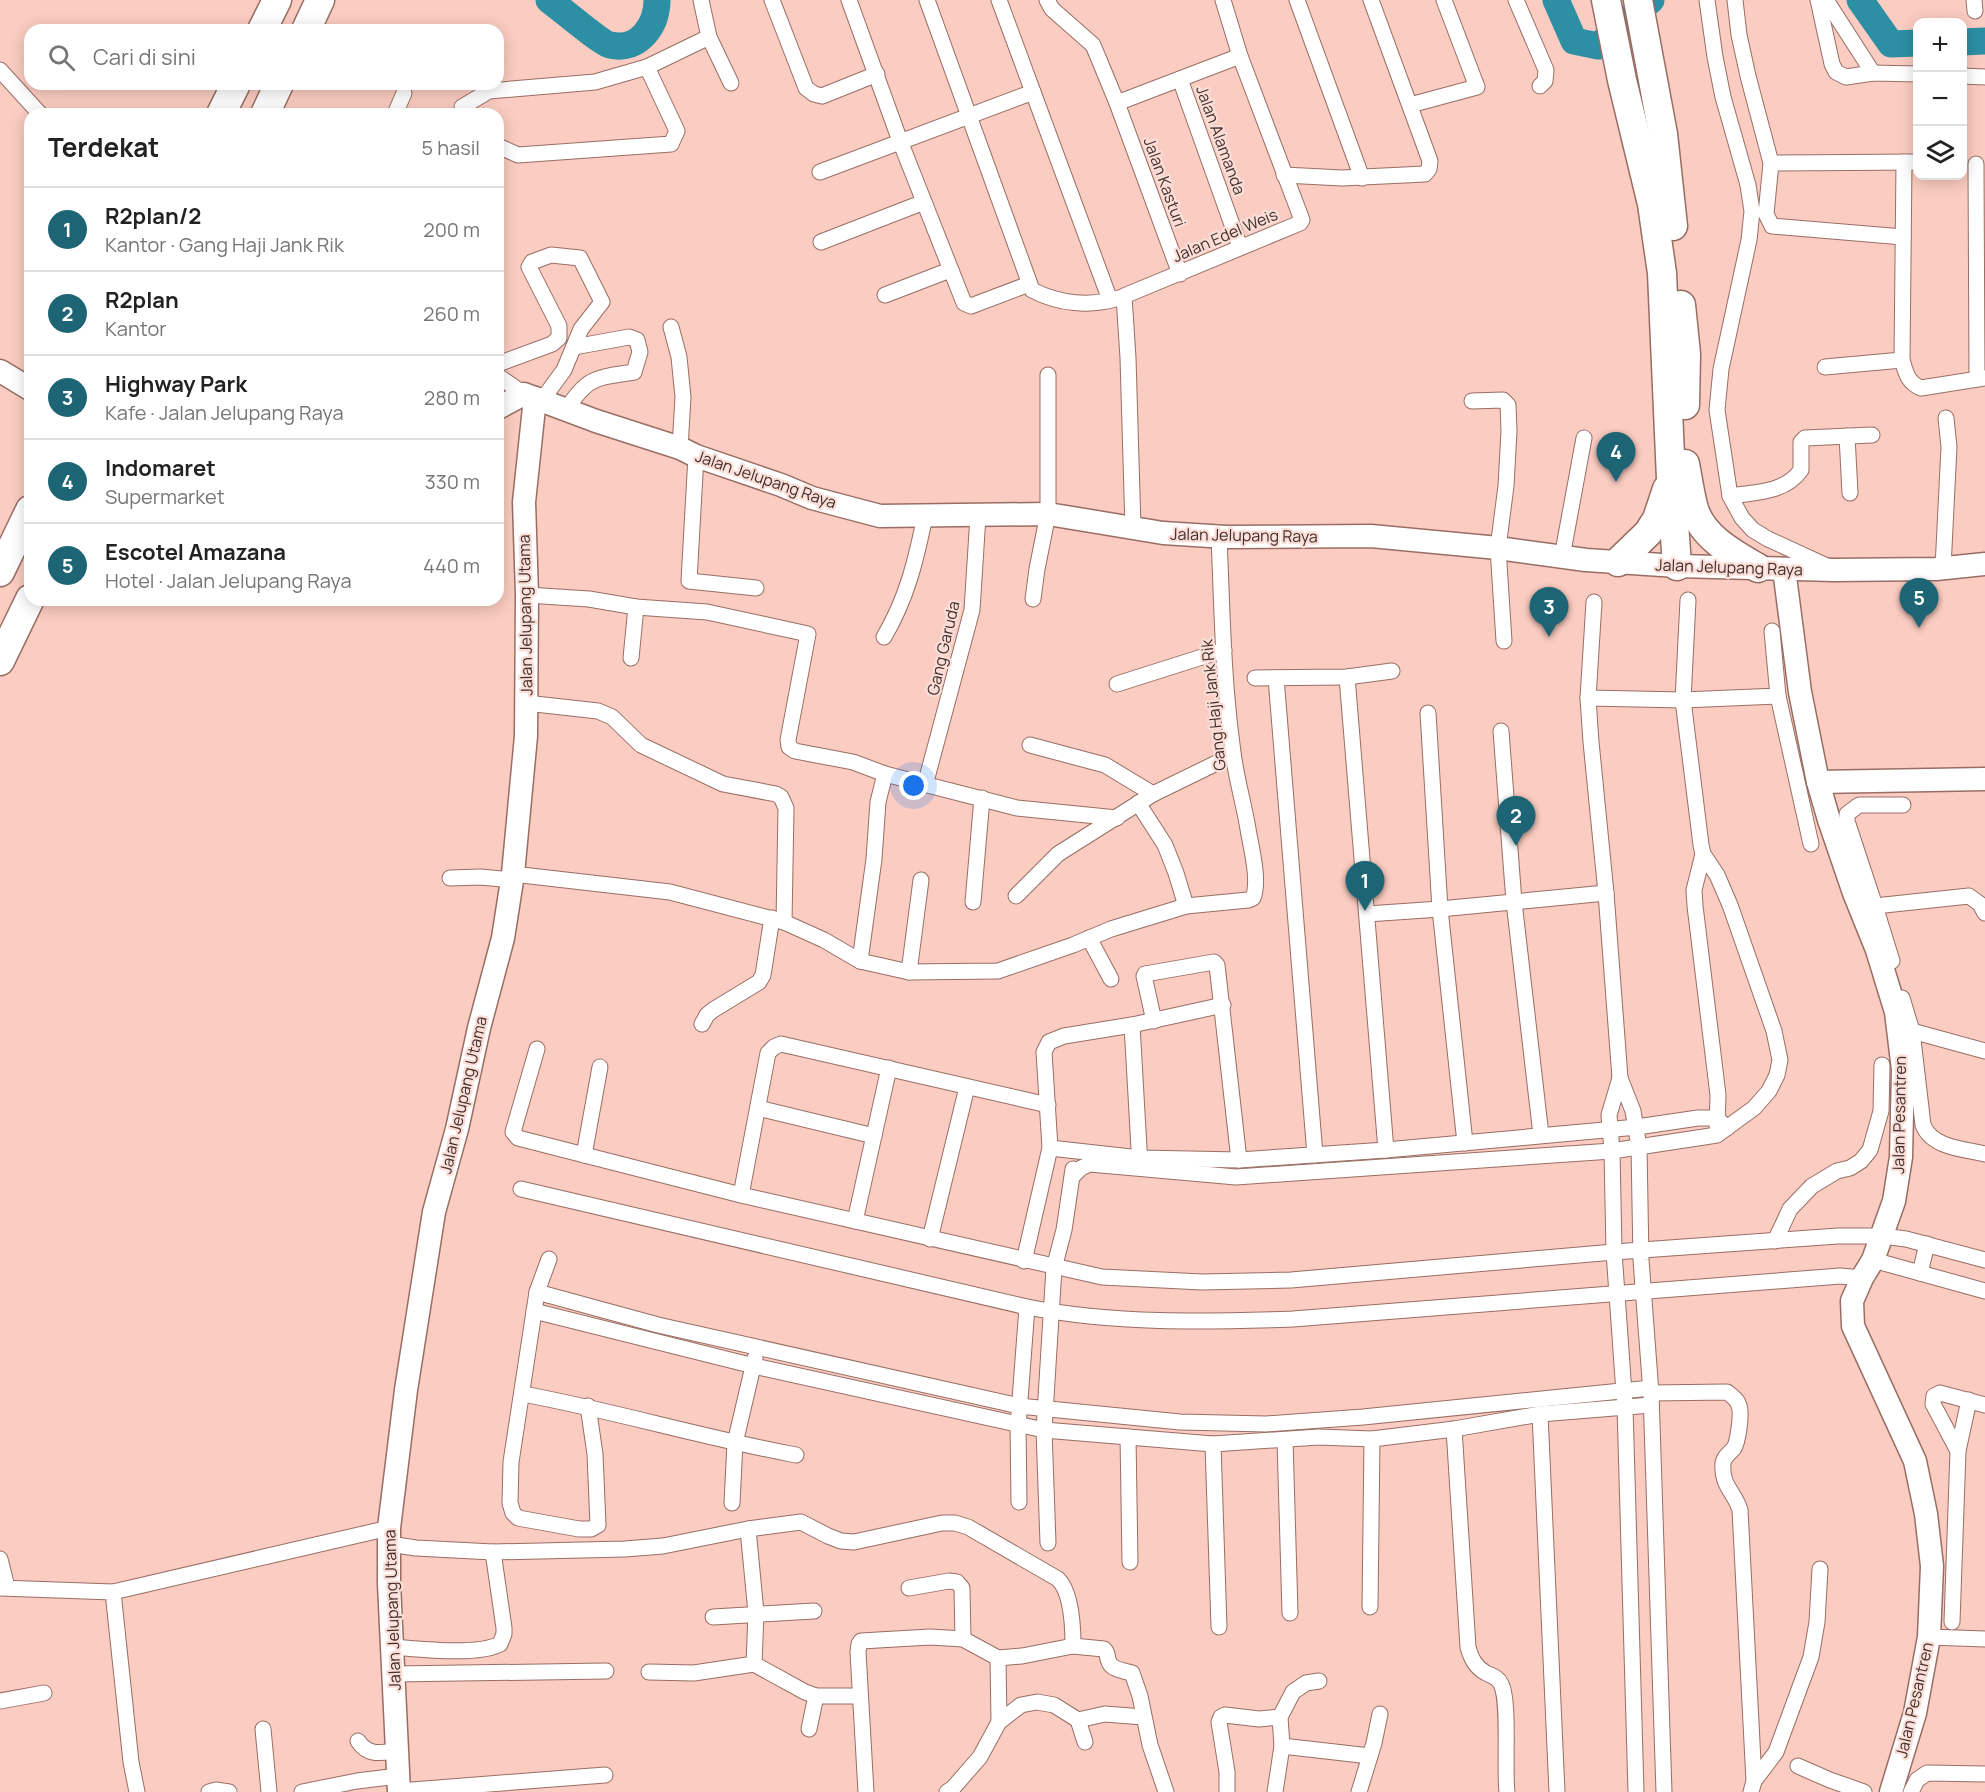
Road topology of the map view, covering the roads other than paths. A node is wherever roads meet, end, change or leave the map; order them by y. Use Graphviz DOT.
graph roads {
  1 [pos="277,0"];
  2 [pos="320,0"];
  3 [pos="701,0"];
  4 [pos="772,0"];
  5 [pos="849,0"];
  6 [pos="927,0"];
  7 [pos="999,0"];
  8 [pos="1047,0"];
  9 [pos="1224,0"];
  10 [pos="1298,0"];
  11 [pos="1371,0"];
  12 [pos="1444,0"];
  13 [pos="1516,0"];
  14 [pos="1606,0"];
  15 [pos="1638,0"];
  16 [pos="1707,0"];
  17 [pos="1735,0"];
  18 [pos="1818,0"];
  19 [pos="1826,0"];
  20 [pos="265,24"];
  21 [pos="309,24"];
  22 [pos="709,37"];
  23 [pos="1240,56"];
  24 [pos="647,67"];
  25 [pos="0,70"];
  26 [pos="1873,73"];
  27 [pos="876,74"];
  28 [pos="1913,74"];
  29 [pos="1967,76"];
  30 [pos="1985,77"];
  31 [pos="1180,79"];
  32 [pos="731,83"];
  33 [pos="1540,86"];
  34 [pos="233,90"];
  35 [pos="276,90"];
  36 [pos="501,90"];
  37 [pos="504,90"];
  38 [pos="1033,92"];
  39 [pos="404,93"];
  40 [pos="1117,103"];
  41 [pos="1410,105"];
  42 [pos="35,108"];
  43 [pos="224,108"];
  44 [pos="268,108"];
  45 [pos="398,108"];
  46 [pos="463,108"];
  47 [pos="970,117"];
  48 [pos="900,141"];
  49 [pos="504,149"];
  50 [pos="1911,162"];
  51 [pos="1771,163"];
  52 [pos="1974,164"];
  53 [pos="820,172"];
  54 [pos="1284,175"];
  55 [pos="1362,178"];
  56 [pos="924,202"];
  57 [pos="1903,237"];
  58 [pos="821,242"];
  59 [pos="1240,247"];
  60 [pos="950,270"];
  61 [pos="1180,274"];
  62 [pos="1029,284"];
  63 [pos="885,295"];
  64 [pos="1117,298"];
  65 [pos="671,327"];
  66 [pos="574,347"];
  67 [pos="1902,360"];
  68 [pos="504,362"];
  69 [pos="1825,367"];
  70 [pos="2,373"];
  71 [pos="1048,375"];
  72 [pos="1981,379"];
  73 [pos="504,380"];
  74 [pos="24,386"];
  75 [pos="534,397"];
  76 [pos="1472,401"];
  77 [pos="504,406"];
  78 [pos="566,410"];
  79 [pos="1946,418"];
  80 [pos="1872,435"];
  81 [pos="1846,436"];
  82 [pos="1584,438"];
  83 [pos="688,452"];
  84 [pos="1678,471"];
  85 [pos="1850,493"];
  86 [pos="1730,496"];
  87 [pos="1048,514"];
  88 [pos="925,516"];
  89 [pos="978,516"];
  90 [pos="24,522"];
  91 [pos="1133,528"];
  92 [pos="1219,536"];
  93 [pos="1497,548"];
  94 [pos="1562,557"];
  95 [pos="1618,562"];
  96 [pos="1985,564"];
  97 [pos="1682,566"];
  98 [pos="1771,568"];
  99 [pos="1943,568"];
  100 [pos="1834,570"];
  101 [pos="0,572"];
  102 [pos="756,588"];
  103 [pos="527,596"];
  104 [pos="1033,599"];
  105 [pos="1688,600"];
  106 [pos="1594,602"];
  107 [pos="27,606"];
  108 [pos="636,607"];
  109 [pos="1772,631"];
  110 [pos="884,637"];
  111 [pos="1504,641"];
  112 [pos="1224,650"];
  113 [pos="631,658"];
  114 [pos="0,661"];
  115 [pos="1392,671"];
  116 [pos="1347,677"];
  117 [pos="1255,678"];
  118 [pos="1276,678"];
  119 [pos="1117,684"];
  120 [pos="1778,696"];
  121 [pos="1588,698"];
  122 [pos="1683,700"];
  123 [pos="526,703"];
  124 [pos="1428,713"];
  125 [pos="1501,731"];
  126 [pos="1030,745"];
  127 [pos="1233,755"];
  128 [pos="885,774"];
  129 [pos="1985,779"];
  130 [pos="1818,782"];
  131 [pos="925,785"];
  132 [pos="1153,794"];
  133 [pos="982,798"];
  134 [pos="1138,803"];
  135 [pos="1903,805"];
  136 [pos="1117,818"];
  137 [pos="1811,844"];
  138 [pos="1703,854"];
  139 [pos="513,877"];
  140 [pos="450,878"];
  141 [pos="921,880"];
  142 [pos="1606,893"];
  143 [pos="1016,896"];
  144 [pos="973,902"];
  145 [pos="1514,902"];
  146 [pos="1186,906"];
  147 [pos="1875,906"];
  148 [pos="1440,909"];
  149 [pos="1985,913"];
  150 [pos="1367,914"];
  151 [pos="778,920"];
  152 [pos="1089,938"];
  153 [pos="860,961"];
  154 [pos="909,972"];
  155 [pos="1111,980"];
  156 [pos="1223,1005"];
  157 [pos="1154,1021"];
  158 [pos="702,1024"];
  159 [pos="1132,1025"];
  160 [pos="1912,1031"];
  161 [pos="537,1049"];
  162 [pos="1985,1051"];
  163 [pos="1881,1065"];
  164 [pos="600,1066"];
  165 [pos="889,1068"];
  166 [pos="1620,1078"];
  167 [pos="967,1087"];
  168 [pos="1048,1105"];
  169 [pos="758,1108"];
  170 [pos="1637,1127"];
  171 [pos="1720,1127"];
  172 [pos="1610,1129"];
  173 [pos="1541,1135"];
  174 [pos="874,1136"];
  175 [pos="1465,1143"];
  176 [pos="1639,1147"];
  177 [pos="1050,1148"];
  178 [pos="1386,1150"];
  179 [pos="1074,1151"];
  180 [pos="1612,1151"];
  181 [pos="1358,1152"];
  182 [pos="1985,1154"];
  183 [pos="584,1155"];
  184 [pos="1315,1155"];
  185 [pos="1101,1159"];
  186 [pos="1239,1160"];
  187 [pos="1140,1163"];
  188 [pos="1359,1168"];
  189 [pos="1073,1176"];
  190 [pos="521,1189"];
  191 [pos="741,1195"];
  192 [pos="855,1221"];
  193 [pos="1882,1236"];
  194 [pos="930,1239"];
  195 [pos="1775,1241"];
  196 [pos="1927,1244"];
  197 [pos="1641,1255"];
  198 [pos="1614,1257"];
  199 [pos="549,1259"];
  200 [pos="1985,1260"];
  201 [pos="1024,1261"];
  202 [pos="1868,1269"];
  203 [pos="1054,1273"];
  204 [pos="1920,1273"];
  205 [pos="1643,1287"];
  206 [pos="1617,1289"];
  207 [pos="1985,1291"];
  208 [pos="537,1292"];
  209 [pos="1052,1304"];
  210 [pos="1027,1306"];
  211 [pos="534,1311"];
  212 [pos="757,1346"];
  213 [pos="754,1366"];
  214 [pos="1624,1390"];
  215 [pos="523,1394"];
  216 [pos="1651,1395"];
  217 [pos="1969,1400"];
  218 [pos="588,1406"];
  219 [pos="1019,1406"];
  220 [pos="1985,1406"];
  221 [pos="1625,1407"];
  222 [pos="1046,1409"];
  223 [pos="1540,1414"];
  224 [pos="1319,1420"];
  225 [pos="1018,1426"];
  226 [pos="1454,1429"];
  227 [pos="1044,1430"];
  228 [pos="1128,1437"];
  229 [pos="1319,1437"];
  230 [pos="1372,1439"];
  231 [pos="1284,1440"];
  232 [pos="735,1443"];
  233 [pos="1213,1444"];
  234 [pos="1958,1450"];
  235 [pos="796,1455"];
  236 [pos="1019,1502"];
  237 [pos="732,1503"];
  238 [pos="748,1529"];
  239 [pos="389,1536"];
  240 [pos="1048,1543"];
  241 [pos="493,1552"];
  242 [pos="0,1558"];
  243 [pos="1130,1562"];
  244 [pos="1820,1569"];
  245 [pos="3,1588"];
  246 [pos="909,1588"];
  247 [pos="113,1592"];
  248 [pos="1370,1607"];
  249 [pos="814,1611"];
  250 [pos="1290,1612"];
  251 [pos="756,1613"];
  252 [pos="714,1617"];
  253 [pos="1952,1622"];
  254 [pos="1219,1627"];
  255 [pos="1929,1637"];
  256 [pos="1985,1639"];
  257 [pos="963,1640"];
  258 [pos="1073,1646"];
  259 [pos="393,1647"];
  260 [pos="998,1658"];
  261 [pos="754,1664"];
  262 [pos="606,1671"];
  263 [pos="650,1672"];
  264 [pos="394,1674"];
  265 [pos="1319,1681"];
  266 [pos="44,1693"];
  267 [pos="816,1696"];
  268 [pos="860,1696"];
  269 [pos="0,1701"];
  270 [pos="1380,1713"];
  271 [pos="1143,1717"];
  272 [pos="1280,1717"];
  273 [pos="1078,1720"];
  274 [pos="999,1722"];
  275 [pos="263,1729"];
  276 [pos="809,1729"];
  277 [pos="358,1741"];
  278 [pos="1085,1742"];
  279 [pos="1282,1746"];
  280 [pos="396,1751"];
  281 [pos="1370,1756"];
  282 [pos="1798,1766"];
  283 [pos="1985,1774"];
  284 [pos="605,1775"];
  285 [pos="399,1786"];
  286 [pos="1752,1786"];
  287 [pos="136,1792"];
  288 [pos="209,1792"];
  289 [pos="229,1792"];
  290 [pos="269,1792"];
  291 [pos="302,1792"];
  292 [pos="866,1792"];
  293 [pos="947,1792"];
  294 [pos="1166,1792"];
  295 [pos="1227,1792"];
  296 [pos="1275,1792"];
  297 [pos="1359,1792"];
  298 [pos="1507,1792"];
  299 [pos="1557,1792"];
  300 [pos="1636,1792"];
  301 [pos="1664,1792"];
  302 [pos="1864,1792"];
  303 [pos="1891,1792"];
  304 [pos="1911,1792"];
  1 -- 20 [label="highway"];
  2 -- 21 [label="highway"];
  3 -- 22 [label="street"];
  4 -- 27 [label="street"];
  5 -- 27 [label="street"];
  6 -- 47 [label="street"];
  7 -- 38 [label="street"];
  8 -- 40 [label="street, Jalan Kasturi"];
  9 -- 23 [label="street, Jalan Edel Weis"];
  10 -- 55 [label="street"];
  11 -- 41 [label="street"];
  12 -- 41 [label="street"];
  13 -- 33 [label="street"];
  14 -- 84 [label="highway"];
  15 -- 84 [label="highway"];
  16 -- 86 [label="street"];
  17 -- 51 [label="street"];
  18 -- 26 [label="street"];
  19 -- 26 [label="street"];
  22 -- 24 [label="street"];
  22 -- 32 [label="street"];
  23 -- 31 [label="street"];
  23 -- 54 [label="street, Jalan Edel Weis"];
  24 -- 37 [label="street"];
  24 -- 49 [label="street"];
  25 -- 42 [label="street"];
  26 -- 28 [label="street"];
  27 -- 48 [label="street"];
  29 -- 30 [label="street"];
  31 -- 40 [label="street"];
  31 -- 59 [label="street, Jalan Alamanda"];
  34 -- 43 [label="highway"];
  35 -- 44 [label="highway"];
  36 -- 46 [label="street"];
  38 -- 47 [label="street"];
  38 -- 64 [label="street"];
  39 -- 45 [label="street"];
  40 -- 61 [label="street, Jalan Kasturi"];
  41 -- 55 [label="street"];
  47 -- 48 [label="street"];
  47 -- 62 [label="street"];
  48 -- 53 [label="street"];
  48 -- 56 [label="street"];
  50 -- 51 [label="street"];
  50 -- 57 [label="street"];
  51 -- 57 [label="street"];
  52 -- 72 [label="street"];
  54 -- 55 [label="street"];
  54 -- 59 [label="street, Jalan Edel Weis"];
  56 -- 58 [label="street"];
  56 -- 60 [label="street"];
  57 -- 67 [label="street"];
  59 -- 61 [label="street, Jalan Edel Weis"];
  60 -- 62 [label="street"];
  60 -- 63 [label="street"];
  61 -- 64 [label="street, Jalan Edel Weis"];
  62 -- 64 [label="street, Jalan Edel Weis"];
  64 -- 91 [label="street"];
  65 -- 83 [label="street"];
  66 -- 68 [label="street"];
  66 -- 75 [label="street"];
  66 -- 78 [label="street"];
  67 -- 69 [label="street"];
  67 -- 72 [label="street"];
  70 -- 74 [label="street"];
  71 -- 87 [label="street"];
  73 -- 75 [label="street, Jalan Jelupang Raya"];
  75 -- 77 [label="street"];
  75 -- 78 [label="street, Jalan Jelupang Raya"];
  75 -- 103 [label="street, Jalan Jelupang Utama"];
  76 -- 93 [label="street"];
  78 -- 83 [label="street, Jalan Jelupang Raya"];
  79 -- 99 [label="street"];
  80 -- 81 [label="street"];
  81 -- 85 [label="street"];
  81 -- 86 [label="street"];
  82 -- 94 [label="street"];
  83 -- 88 [label="street, Jalan Jelupang Raya"];
  83 -- 102 [label="street"];
  84 -- 95 [label="highway"];
  84 -- 97 [label="highway"];
  84 -- 98 [label="highway"];
  86 -- 100 [label="street"];
  87 -- 89 [label="street, Jalan Jelupang Raya"];
  87 -- 91 [label="street, Jalan Jelupang Raya"];
  87 -- 104 [label="street"];
  88 -- 89 [label="street, Jalan Jelupang Raya"];
  88 -- 110 [label="street"];
  89 -- 131 [label="street, Gang Garuda"];
  90 -- 101 [label="highway"];
  91 -- 92 [label="street, Jalan Jelupang Raya"];
  92 -- 93 [label="street, Jalan Jelupang Raya"];
  92 -- 112 [label="street, Gang Haji Jank Rik"];
  93 -- 94 [label="street, Jalan Jelupang Raya"];
  93 -- 111 [label="street"];
  94 -- 95 [label="street, Jalan Jelupang Raya"];
  95 -- 97 [label="street, Jalan Jelupang Raya"];
  96 -- 99 [label="street, Jalan Jelupang Raya"];
  97 -- 98 [label="street, Jalan Jelupang Raya"];
  98 -- 100 [label="street, Jalan Jelupang Raya"];
  98 -- 130 [label="street, Jalan Pesantren"];
  99 -- 100 [label="street, Jalan Jelupang Raya"];
  103 -- 108 [label="street"];
  103 -- 123 [label="street, Jalan Jelupang Utama"];
  105 -- 122 [label="street"];
  106 -- 121 [label="street"];
  107 -- 114 [label="highway"];
  108 -- 113 [label="street"];
  108 -- 128 [label="street"];
  109 -- 120 [label="street"];
  112 -- 119 [label="street"];
  112 -- 127 [label="street, Gang Haji Jank Rik"];
  115 -- 116 [label="street"];
  116 -- 118 [label="street"];
  116 -- 150 [label="street"];
  117 -- 118 [label="street"];
  118 -- 184 [label="street"];
  120 -- 122 [label="street"];
  120 -- 137 [label="street"];
  121 -- 122 [label="street"];
  121 -- 142 [label="street"];
  122 -- 138 [label="street"];
  123 -- 139 [label="street, Jalan Jelupang Utama"];
  123 -- 151 [label="street"];
  124 -- 148 [label="street"];
  125 -- 145 [label="street"];
  126 -- 132 [label="street"];
  127 -- 132 [label="street"];
  127 -- 146 [label="street, Gang Haji Jank Rik"];
  128 -- 131 [label="street"];
  128 -- 153 [label="street"];
  129 -- 130 [label="street"];
  130 -- 193 [label="street, Jalan Pesantren"];
  131 -- 133 [label="street"];
  132 -- 134 [label="street"];
  133 -- 136 [label="street"];
  133 -- 144 [label="street"];
  134 -- 136 [label="street"];
  134 -- 146 [label="street"];
  135 -- 147 [label="street"];
  136 -- 143 [label="street"];
  138 -- 171 [label="street"];
  138 -- 171 [label="street"];
  139 -- 140 [label="street"];
  139 -- 151 [label="street"];
  139 -- 239 [label="street, Jalan Jelupang Utama"];
  141 -- 154 [label="street"];
  142 -- 145 [label="street"];
  142 -- 166 [label="street"];
  145 -- 148 [label="street"];
  145 -- 173 [label="street"];
  146 -- 152 [label="street"];
  147 -- 149 [label="street"];
  147 -- 160 [label="street"];
  148 -- 150 [label="street"];
  148 -- 175 [label="street"];
  150 -- 178 [label="street"];
  151 -- 153 [label="street"];
  151 -- 158 [label="street"];
  152 -- 154 [label="street"];
  152 -- 155 [label="street"];
  153 -- 154 [label="street"];
  156 -- 157 [label="street"];
  156 -- 157 [label="street"];
  156 -- 186 [label="street"];
  157 -- 159 [label="street"];
  159 -- 168 [label="street"];
  159 -- 187 [label="street"];
  160 -- 162 [label="street"];
  160 -- 182 [label="street"];
  161 -- 183 [label="street"];
  163 -- 195 [label="street"];
  164 -- 183 [label="street"];
  165 -- 167 [label="street"];
  165 -- 169 [label="street"];
  165 -- 174 [label="street"];
  166 -- 170 [label="street"];
  166 -- 172 [label="street"];
  167 -- 168 [label="street"];
  167 -- 194 [label="street"];
  168 -- 177 [label="street"];
  169 -- 174 [label="street"];
  169 -- 191 [label="street"];
  170 -- 171 [label="street"];
  170 -- 172 [label="street"];
  170 -- 176 [label="street"];
  171 -- 176 [label="street"];
  172 -- 173 [label="street"];
  172 -- 180 [label="street"];
  173 -- 175 [label="street"];
  174 -- 192 [label="street"];
  175 -- 178 [label="street"];
  176 -- 180 [label="street"];
  176 -- 197 [label="street"];
  177 -- 179 [label="street"];
  177 -- 201 [label="street"];
  178 -- 181 [label="street"];
  179 -- 185 [label="street"];
  179 -- 189 [label="street"];
  180 -- 188 [label="street"];
  180 -- 198 [label="street"];
  181 -- 184 [label="street"];
  181 -- 188 [label="street"];
  183 -- 191 [label="street"];
  184 -- 186 [label="street"];
  185 -- 187 [label="street"];
  185 -- 189 [label="street"];
  186 -- 187 [label="street"];
  187 -- 188 [label="street"];
  189 -- 203 [label="street"];
  190 -- 210 [label="street"];
  191 -- 192 [label="street"];
  192 -- 194 [label="street"];
  193 -- 195 [label="street"];
  193 -- 196 [label="street"];
  193 -- 202 [label="street, Jalan Pesantren"];
  194 -- 201 [label="street"];
  195 -- 197 [label="street"];
  196 -- 200 [label="street"];
  196 -- 204 [label="street"];
  197 -- 198 [label="street"];
  197 -- 205 [label="street"];
  198 -- 203 [label="street"];
  198 -- 206 [label="street"];
  199 -- 208 [label="street"];
  201 -- 203 [label="street"];
  202 -- 204 [label="street"];
  202 -- 205 [label="street"];
  202 -- 255 [label="street, Jalan Pesantren"];
  203 -- 209 [label="street"];
  204 -- 207 [label="street"];
  205 -- 206 [label="street"];
  205 -- 216 [label="street"];
  206 -- 209 [label="street"];
  206 -- 214 [label="street"];
  208 -- 211 [label="street"];
  208 -- 212 [label="street"];
  209 -- 210 [label="street"];
  209 -- 222 [label="street"];
  210 -- 219 [label="street"];
  211 -- 213 [label="street"];
  211 -- 215 [label="street"];
  212 -- 213 [label="street"];
  212 -- 219 [label="street"];
  213 -- 225 [label="street"];
  213 -- 232 [label="street"];
  214 -- 216 [label="street"];
  214 -- 221 [label="street"];
  214 -- 224 [label="street"];
  215 -- 218 [label="street"];
  215 -- 218 [label="street"];
  216 -- 221 [label="street"];
  216 -- 286 [label="street"];
  216 -- 301 [label="street"];
  217 -- 220 [label="street"];
  217 -- 234 [label="street"];
  217 -- 234 [label="street"];
  218 -- 232 [label="street"];
  219 -- 222 [label="street"];
  219 -- 225 [label="street"];
  221 -- 223 [label="street"];
  221 -- 300 [label="street"];
  222 -- 224 [label="street"];
  222 -- 227 [label="street"];
  223 -- 226 [label="street"];
  223 -- 299 [label="street"];
  224 -- 229 [label="street"];
  225 -- 227 [label="street"];
  225 -- 236 [label="street"];
  226 -- 230 [label="street"];
  226 -- 298 [label="street"];
  227 -- 228 [label="street"];
  227 -- 240 [label="street"];
  228 -- 233 [label="street"];
  228 -- 243 [label="street"];
  229 -- 230 [label="street"];
  229 -- 231 [label="street"];
  230 -- 248 [label="street"];
  231 -- 233 [label="street"];
  231 -- 250 [label="street"];
  232 -- 235 [label="street"];
  232 -- 237 [label="street"];
  233 -- 254 [label="street"];
  234 -- 253 [label="street"];
  238 -- 241 [label="street"];
  238 -- 251 [label="street"];
  238 -- 258 [label="street"];
  239 -- 241 [label="street"];
  239 -- 247 [label="street"];
  239 -- 259 [label="street, Jalan Jelupang Utama"];
  241 -- 259 [label="street"];
  242 -- 245 [label="street"];
  244 -- 286 [label="street"];
  245 -- 247 [label="street"];
  246 -- 257 [label="street"];
  247 -- 287 [label="street"];
  249 -- 251 [label="street"];
  251 -- 252 [label="street"];
  251 -- 261 [label="street"];
  255 -- 256 [label="street"];
  255 -- 303 [label="street, Jalan Pesantren"];
  257 -- 260 [label="street"];
  257 -- 268 [label="street"];
  258 -- 260 [label="street"];
  258 -- 271 [label="street"];
  259 -- 264 [label="street, Jalan Jelupang Utama"];
  260 -- 274 [label="street"];
  261 -- 263 [label="street"];
  261 -- 267 [label="street"];
  262 -- 264 [label="street"];
  264 -- 280 [label="street, Jalan Jelupang Utama"];
  265 -- 272 [label="street"];
  266 -- 269 [label="street"];
  267 -- 268 [label="street"];
  267 -- 276 [label="street"];
  268 -- 292 [label="street"];
  270 -- 281 [label="street"];
  271 -- 273 [label="street"];
  271 -- 294 [label="street"];
  272 -- 279 [label="street"];
  272 -- 295 [label="street"];
  273 -- 274 [label="street"];
  273 -- 278 [label="street"];
  274 -- 293 [label="street"];
  275 -- 290 [label="street"];
  277 -- 280 [label="street"];
  279 -- 281 [label="street"];
  279 -- 296 [label="street"];
  280 -- 285 [label="street, Jalan Jelupang Utama"];
  281 -- 297 [label="street"];
  282 -- 302 [label="street"];
  283 -- 304 [label="street"];
  284 -- 285 [label="street"];
  285 -- 291 [label="street"];
  288 -- 289 [label="street"];
}
